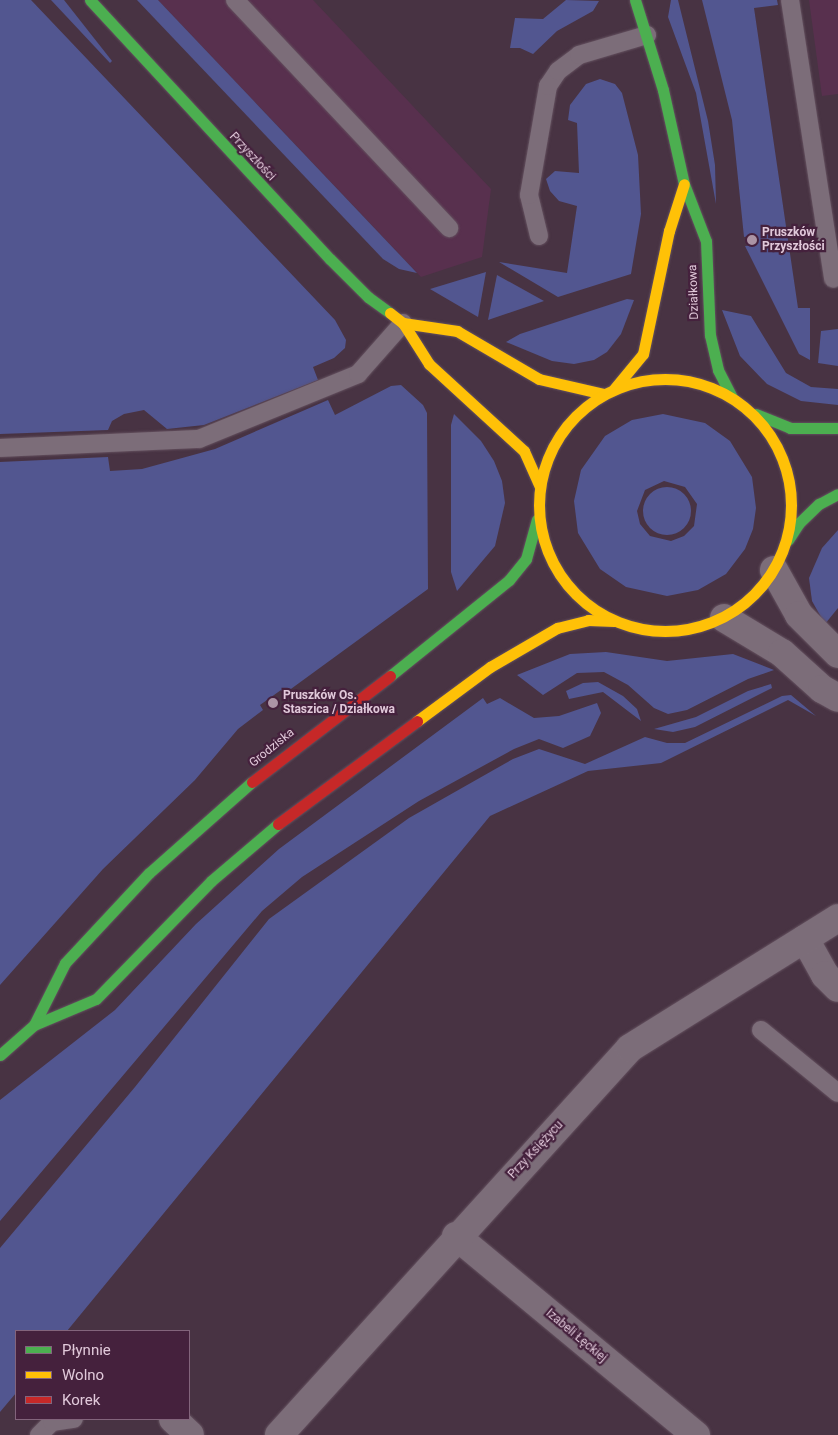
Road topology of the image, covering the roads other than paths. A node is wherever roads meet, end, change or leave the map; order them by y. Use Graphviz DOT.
graph roads {
  1 [pos="90,0"];
  2 [pos="235,0"];
  3 [pos="635,0"];
  4 [pos="790,0"];
  5 [pos="647,35"];
  6 [pos="684,184"];
  7 [pos="449,228"];
  8 [pos="539,236"];
  9 [pos="833,279"];
  10 [pos="403,323"];
  11 [pos="609,391"];
  12 [pos="732,398"];
  13 [pos="747,408"];
  14 [pos="838,428"];
  15 [pos="0,448"];
  16 [pos="540,488"];
  17 [pos="838,494"];
  18 [pos="538,511"];
  19 [pos="779,559"];
  20 [pos="724,618"];
  21 [pos="616,621"];
  22 [pos="838,654"];
  23 [pos="838,698"];
  24 [pos="838,918"];
  25 [pos="805,939"];
  26 [pos="838,988"];
  27 [pos="34,1025"];
  28 [pos="761,1030"];
  29 [pos="0,1055"];
  30 [pos="838,1093"];
  31 [pos="456,1236"];
  32 [pos="67,1420"];
  33 [pos="174,1420"];
  34 [pos="39,1435"];
  35 [pos="190,1435"];
  36 [pos="279,1435"];
  37 [pos="696,1435"];
  1 -- 10 [label="main road, Przyszłości"];
  2 -- 7 [label="lane"];
  3 -- 5 [label="main road, Działkowa"];
  4 -- 9 [label="lane"];
  5 -- 6 [label="main road, Działkowa"];
  5 -- 8 [label="lane"];
  6 -- 11 [label="main road"];
  6 -- 12 [label="main road, Działkowa"];
  10 -- 11 [label="main road, Przyszłości"];
  10 -- 15 [label="lane"];
  10 -- 16 [label="main road, Przyszłości"];
  11 -- 12 [label="main road"];
  11 -- 16 [label="main road"];
  12 -- 13 [label="main road"];
  13 -- 14 [label="main road"];
  13 -- 19 [label="main road"];
  16 -- 18 [label="main road"];
  17 -- 19 [label="main road"];
  18 -- 21 [label="main road"];
  18 -- 27 [label="main road, Grodziska"];
  19 -- 20 [label="main road"];
  19 -- 22 [label="street"];
  20 -- 21 [label="main road"];
  20 -- 23 [label="street"];
  21 -- 27 [label="main road, Grodziska"];
  24 -- 25 [label="street, Przy Księżycu"];
  25 -- 26 [label="street"];
  25 -- 31 [label="street, Przy Księżycu"];
  27 -- 29 [label="main road, Grodziska"];
  28 -- 30 [label="lane"];
  31 -- 36 [label="street, Przy Księżycu"];
  31 -- 37 [label="street, Izabeli Łęckiej"];
  32 -- 34 [label="lane"];
  33 -- 35 [label="street"];
}
